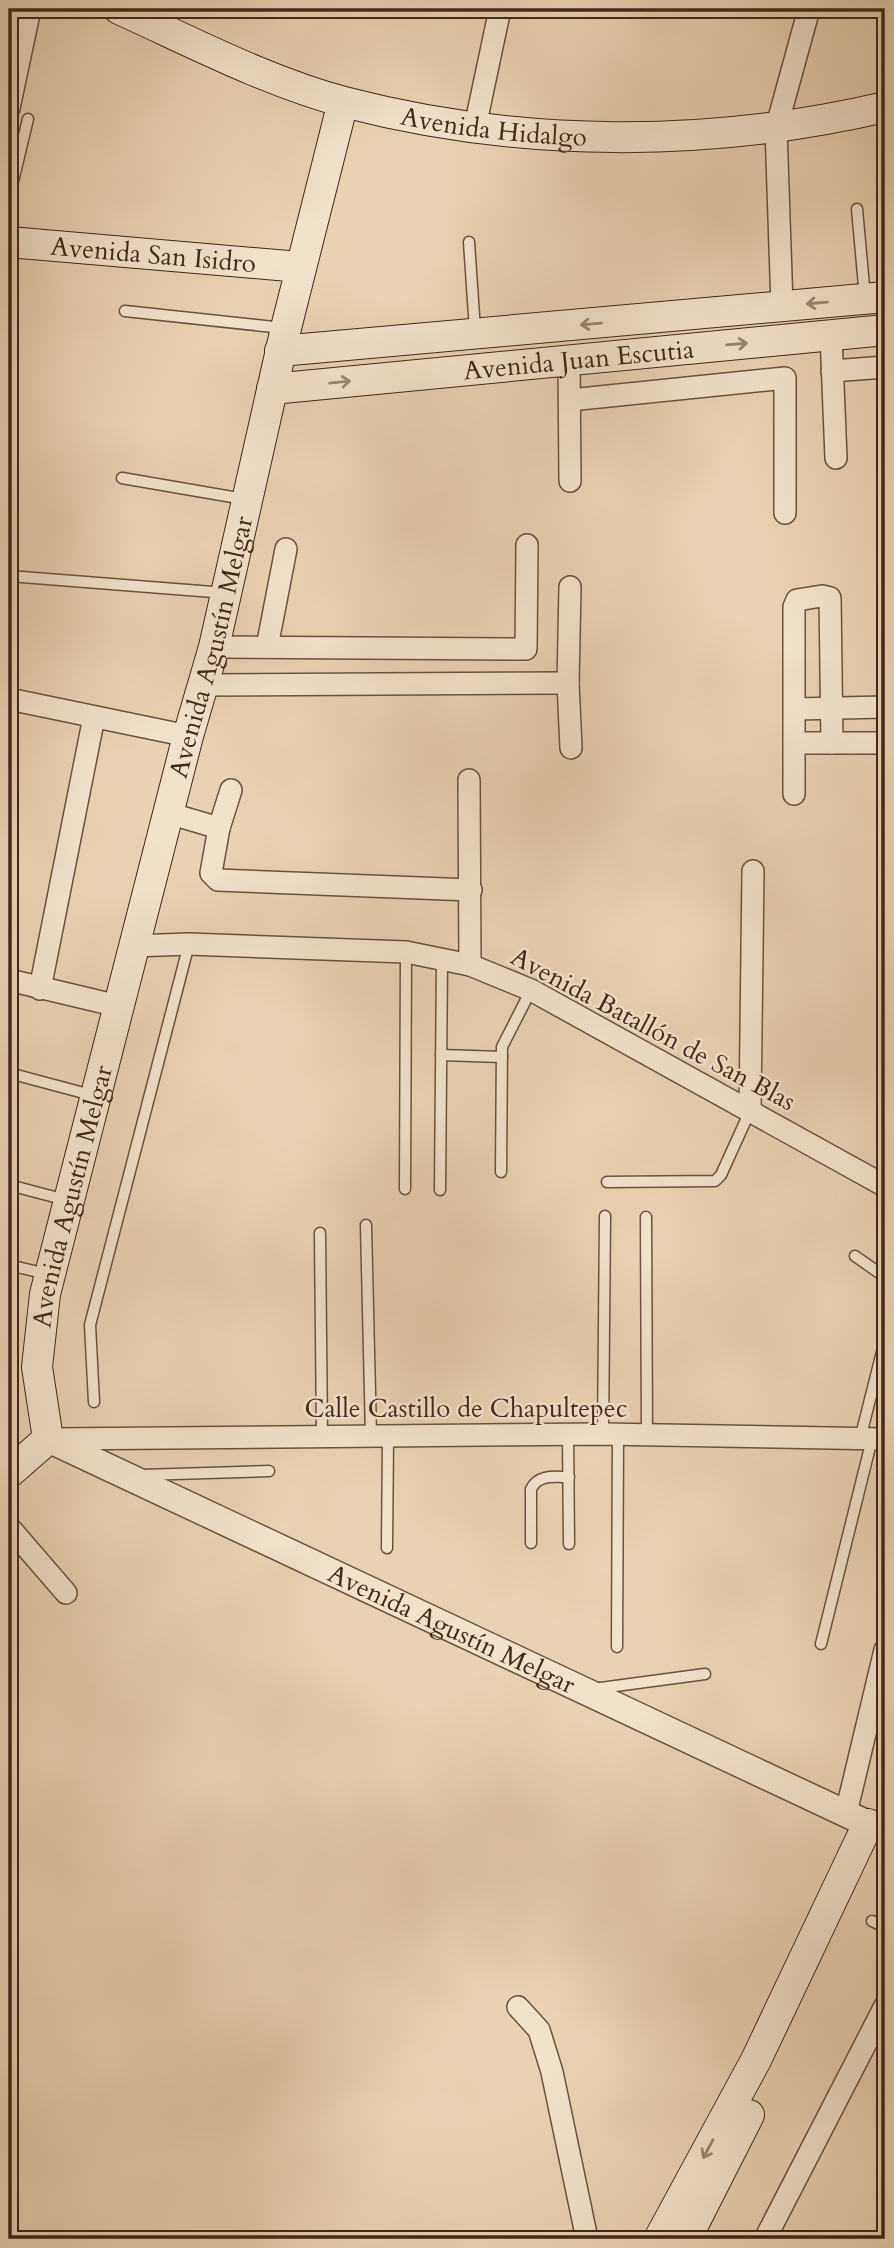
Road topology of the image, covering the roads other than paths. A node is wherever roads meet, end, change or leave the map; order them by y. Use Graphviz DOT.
graph roads {
  1 [pos="30,9"];
  2 [pos="119,9"];
  3 [pos="500,9"];
  4 [pos="809,9"];
  5 [pos="343,102"];
  6 [pos="885,107"];
  7 [pos="9,108"];
  8 [pos="28,118"];
  9 [pos="475,127"];
  10 [pos="776,129"];
  11 [pos="9,198"];
  12 [pos="857,209"];
  13 [pos="9,242"];
  14 [pos="469,242"];
  15 [pos="300,267"];
  16 [pos="875,298"];
  17 [pos="782,306"];
  18 [pos="125,311"];
  19 [pos="885,330"];
  20 [pos="476,334"];
  21 [pos="831,335"];
  22 [pos="785,339"];
  23 [pos="283,340"];
  24 [pos="673,350"];
  25 [pos="569,360"];
  26 [pos="885,367"];
  27 [pos="832,371"];
  28 [pos="785,378"];
  29 [pos="675,388"];
  30 [pos="272,389"];
  31 [pos="570,400"];
  32 [pos="836,458"];
  33 [pos="122,478"];
  34 [pos="570,481"];
  35 [pos="247,500"];
  36 [pos="785,513"];
  37 [pos="527,545"];
  38 [pos="286,549"];
  39 [pos="9,576"];
  40 [pos="570,587"];
  41 [pos="226,593"];
  42 [pos="214,647"];
  43 [pos="267,647"];
  44 [pos="526,649"];
  45 [pos="526,683"];
  46 [pos="568,683"];
  47 [pos="203,685"];
  48 [pos="9,699"];
  49 [pos="885,708"];
  50 [pos="795,709"];
  51 [pos="831,709"];
  52 [pos="94,717"];
  53 [pos="188,736"];
  54 [pos="794,743"];
  55 [pos="832,743"];
  56 [pos="885,743"];
  57 [pos="571,748"];
  58 [pos="470,780"];
  59 [pos="232,790"];
  60 [pos="794,794"];
  61 [pos="168,813"];
  62 [pos="219,828"];
  63 [pos="753,871"];
  64 [pos="471,890"];
  65 [pos="189,944"];
  66 [pos="133,946"];
  67 [pos="406,951"];
  68 [pos="442,960"];
  69 [pos="470,965"];
  70 [pos="9,980"];
  71 [pos="40,989"];
  72 [pos="531,990"];
  73 [pos="118,1006"];
  74 [pos="441,1055"];
  75 [pos="502,1057"];
  76 [pos="9,1073"];
  77 [pos="95,1096"];
  78 [pos="750,1111"];
  79 [pos="501,1172"];
  80 [pos="607,1182"];
  81 [pos="9,1185"];
  82 [pos="885,1186"];
  83 [pos="405,1189"];
  84 [pos="440,1190"];
  85 [pos="68,1200"];
  86 [pos="605,1216"];
  87 [pos="646,1217"];
  88 [pos="366,1225"];
  89 [pos="320,1233"];
  90 [pos="855,1256"];
  91 [pos="9,1265"];
  92 [pos="49,1275"];
  93 [pos="885,1277"];
  94 [pos="885,1340"];
  95 [pos="94,1402"];
  96 [pos="568,1434"];
  97 [pos="611,1434"];
  98 [pos="647,1435"];
  99 [pos="380,1436"];
  100 [pos="322,1437"];
  101 [pos="48,1439"];
  102 [pos="872,1439"];
  103 [pos="269,1471"];
  104 [pos="9,1473"];
  105 [pos="128,1476"];
  106 [pos="569,1477"];
  107 [pos="9,1527"];
  108 [pos="531,1543"];
  109 [pos="569,1544"];
  110 [pos="387,1548"];
  111 [pos="66,1593"];
  112 [pos="821,1644"];
  113 [pos="617,1647"];
  114 [pos="885,1650"];
  115 [pos="705,1674"];
  116 [pos="585,1690"];
  117 [pos="871,1825"];
  118 [pos="872,1921"];
  119 [pos="885,1927"];
  120 [pos="885,2006"];
  121 [pos="518,2007"];
  122 [pos="765,2064"];
  123 [pos="587,2239"];
  124 [pos="659,2239"];
  125 [pos="686,2239"];
  126 [pos="765,2239"];
  1 -- 7 [label="street"];
  2 -- 5 [label="main road, Avenida Hidalgo"];
  3 -- 9 [label="street"];
  4 -- 10 [label="street"];
  5 -- 9 [label="main road, Avenida Hidalgo"];
  5 -- 15 [label="main road, Avenida Agustín Melgar"];
  6 -- 10 [label="main road, Avenida Hidalgo"];
  8 -- 11 [label="lane"];
  9 -- 10 [label="main road, Avenida Hidalgo"];
  10 -- 17 [label="street"];
  12 -- 16 [label="lane"];
  13 -- 15 [label="main road, Avenida San Isidro"];
  14 -- 20 [label="lane"];
  15 -- 23 [label="main road, Avenida Agustín Melgar"];
  16 -- 17 [label="main road, Avenida Juan Escutia, one-way"];
  17 -- 20 [label="main road, Avenida Juan Escutia, one-way"];
  18 -- 23 [label="lane"];
  19 -- 21 [label="main road, Avenida Juan Escutia"];
  20 -- 23 [label="main road, Avenida Juan Escutia"];
  21 -- 22 [label="main road, Avenida Juan Escutia"];
  21 -- 27 [label="street"];
  24 -- 22 [label="main road, Avenida Juan Escutia, one-way"];
  22 -- 28 [label="street"];
  23 -- 30 [label="main road, Avenida Agustín Melgar"];
  24 -- 25 [label="main road, Avenida Juan Escutia"];
  24 -- 29 [label="street"];
  30 -- 25 [label="main road, Avenida Juan Escutia, one-way"];
  25 -- 31 [label="street"];
  26 -- 27 [label="street"];
  27 -- 32 [label="street"];
  28 -- 29 [label="street"];
  28 -- 36 [label="street"];
  29 -- 31 [label="street"];
  30 -- 35 [label="main road, Avenida Agustín Melgar"];
  31 -- 34 [label="street"];
  33 -- 35 [label="lane"];
  35 -- 41 [label="main road, Avenida Agustín Melgar"];
  37 -- 44 [label="street"];
  38 -- 43 [label="street"];
  39 -- 41 [label="lane"];
  40 -- 46 [label="street"];
  41 -- 42 [label="main road, Avenida Agustín Melgar"];
  42 -- 43 [label="street"];
  42 -- 47 [label="main road, Avenida Agustín Melgar"];
  43 -- 44 [label="street"];
  44 -- 45 [label="street"];
  45 -- 46 [label="street"];
  45 -- 47 [label="street"];
  46 -- 57 [label="street"];
  47 -- 53 [label="main road, Avenida Agustín Melgar"];
  48 -- 52 [label="street"];
  49 -- 51 [label="street"];
  50 -- 51 [label="street"];
  50 -- 51 [label="street"];
  50 -- 54 [label="street"];
  51 -- 55 [label="street"];
  52 -- 53 [label="street"];
  52 -- 71 [label="street"];
  53 -- 61 [label="main road, Avenida Agustín Melgar"];
  54 -- 55 [label="street"];
  54 -- 60 [label="street"];
  55 -- 56 [label="street"];
  58 -- 64 [label="street"];
  59 -- 62 [label="street"];
  61 -- 62 [label="street"];
  61 -- 66 [label="main road, Avenida Agustín Melgar"];
  62 -- 64 [label="street"];
  63 -- 78 [label="street"];
  64 -- 69 [label="street"];
  65 -- 66 [label="street, Avenida Batallón de San Blas"];
  65 -- 67 [label="street, Avenida Batallón de San Blas"];
  65 -- 95 [label="lane"];
  66 -- 73 [label="main road, Avenida Agustín Melgar"];
  67 -- 68 [label="street, Avenida Batallón de San Blas"];
  67 -- 83 [label="lane"];
  68 -- 69 [label="street, Avenida Batallón de San Blas"];
  68 -- 74 [label="lane"];
  69 -- 72 [label="street, Avenida Batallón de San Blas"];
  70 -- 71 [label="street"];
  71 -- 73 [label="street"];
  72 -- 75 [label="lane"];
  72 -- 78 [label="street, Avenida Batallón de San Blas"];
  73 -- 77 [label="main road, Avenida Agustín Melgar"];
  74 -- 75 [label="lane"];
  74 -- 84 [label="lane"];
  75 -- 79 [label="lane"];
  76 -- 77 [label="lane"];
  77 -- 85 [label="main road, Avenida Agustín Melgar"];
  78 -- 80 [label="lane"];
  78 -- 82 [label="street, Avenida Batallón de San Blas"];
  81 -- 85 [label="lane"];
  85 -- 92 [label="main road, Avenida Agustín Melgar"];
  86 -- 97 [label="lane"];
  87 -- 98 [label="lane"];
  88 -- 99 [label="lane"];
  89 -- 100 [label="lane"];
  90 -- 93 [label="lane"];
  91 -- 92 [label="lane"];
  92 -- 101 [label="main road, Avenida Agustín Melgar"];
  94 -- 102 [label="lane"];
  96 -- 97 [label="street, Calle Castillo de Chapultepec"];
  96 -- 99 [label="street, Calle Castillo de Chapultepec"];
  96 -- 106 [label="lane"];
  97 -- 98 [label="street, Calle Castillo de Chapultepec"];
  97 -- 113 [label="lane"];
  98 -- 102 [label="street, Calle Castillo de Chapultepec"];
  99 -- 100 [label="street, Calle Castillo de Chapultepec"];
  99 -- 110 [label="lane"];
  100 -- 101 [label="street, Calle Castillo de Chapultepec"];
  101 -- 104 [label="main road"];
  101 -- 105 [label="street, Avenida Agustín Melgar"];
  102 -- 112 [label="lane"];
  103 -- 105 [label="lane"];
  105 -- 116 [label="street, Avenida Agustín Melgar"];
  106 -- 108 [label="lane"];
  106 -- 109 [label="lane"];
  107 -- 111 [label="street"];
  114 -- 117 [label="street"];
  115 -- 116 [label="lane"];
  116 -- 117 [label="street, Avenida Agustín Melgar"];
  117 -- 122 [label="main road"];
  118 -- 119 [label="lane"];
  120 -- 126 [label="street"];
  121 -- 123 [label="street"];
  122 -- 124 [label="main road, one-way"];
  122 -- 125 [label="main road"];
}
